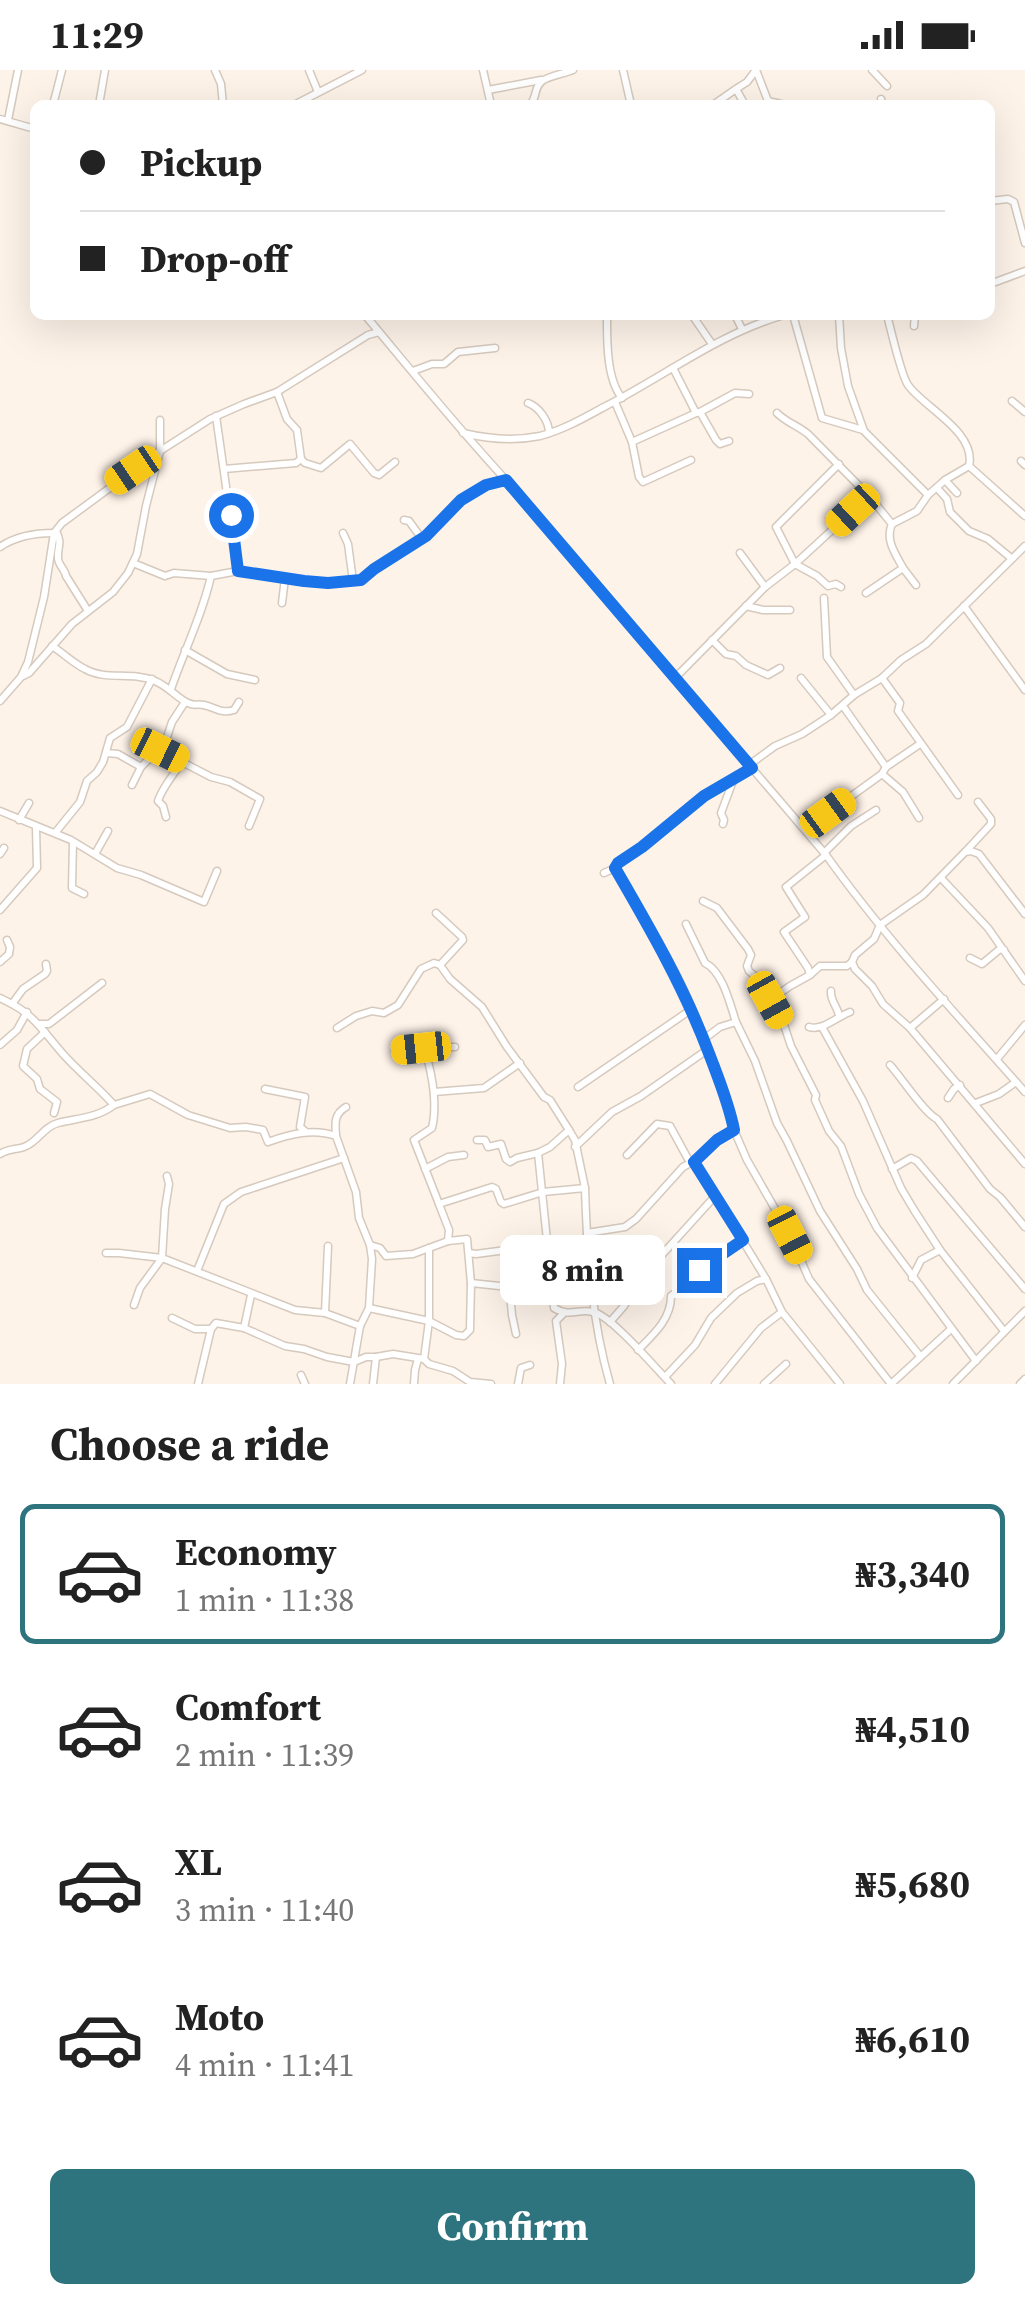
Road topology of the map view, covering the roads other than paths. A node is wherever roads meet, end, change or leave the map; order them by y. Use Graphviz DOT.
graph roads {
  1 [pos="18,70"];
  2 [pos="62,70"];
  3 [pos="106,70"];
  4 [pos="215,70"];
  5 [pos="309,70"];
  6 [pos="362,70"];
  7 [pos="483,70"];
  8 [pos="573,70"];
  9 [pos="623,70"];
  10 [pos="756,70"];
  11 [pos="872,70"];
  12 [pos="542,80"];
  13 [pos="887,86"];
  14 [pos="488,90"];
  15 [pos="736,90"];
  16 [pos="318,92"];
  17 [pos="54,100"];
  18 [pos="100,100"];
  19 [pos="222,100"];
  20 [pos="303,100"];
  21 [pos="490,100"];
  22 [pos="535,100"];
  23 [pos="630,100"];
  24 [pos="721,100"];
  25 [pos="742,100"];
  26 [pos="768,100"];
  27 [pos="4,119"];
  28 [pos="30,127"];
  29 [pos="995,200"];
  30 [pos="1025,243"];
  31 [pos="1025,271"];
  32 [pos="995,282"];
  33 [pos="370,320"];
  34 [pos="607,320"];
  35 [pos="695,320"];
  36 [pos="737,320"];
  37 [pos="770,320"];
  38 [pos="794,320"];
  39 [pos="839,320"];
  40 [pos="888,320"];
  41 [pos="914,320"];
  42 [pos="914,326"];
  43 [pos="376,329"];
  44 [pos="742,330"];
  45 [pos="712,344"];
  46 [pos="495,348"];
  47 [pos="673,368"];
  48 [pos="414,371"];
  49 [pos="277,392"];
  50 [pos="749,394"];
  51 [pos="618,400"];
  52 [pos="1012,402"];
  53 [pos="528,403"];
  54 [pos="698,412"];
  55 [pos="1025,412"];
  56 [pos="777,413"];
  57 [pos="216,416"];
  58 [pos="160,420"];
  59 [pos="864,430"];
  60 [pos="462,432"];
  61 [pos="549,433"];
  62 [pos="632,442"];
  63 [pos="730,442"];
  64 [pos="160,451"];
  65 [pos="301,460"];
  66 [pos="691,460"];
  67 [pos="396,462"];
  68 [pos="839,464"];
  69 [pos="969,466"];
  70 [pos="224,469"];
  71 [pos="506,480"];
  72 [pos="945,480"];
  73 [pos="937,488"];
  74 [pos="957,493"];
  75 [pos="869,496"];
  76 [pos="928,496"];
  77 [pos="1025,516"];
  78 [pos="404,520"];
  79 [pos="892,524"];
  80 [pos="55,532"];
  81 [pos="343,533"];
  82 [pos="422,539"];
  83 [pos="1025,546"];
  84 [pos="0,547"];
  85 [pos="740,553"];
  86 [pos="1011,558"];
  87 [pos="133,563"];
  88 [pos="794,564"];
  89 [pos="903,568"];
  90 [pos="238,571"];
  91 [pos="211,576"];
  92 [pos="285,578"];
  93 [pos="354,581"];
  94 [pos="916,585"];
  95 [pos="765,587"];
  96 [pos="841,587"];
  97 [pos="866,593"];
  98 [pos="824,598"];
  99 [pos="282,604"];
  100 [pos="746,606"];
  101 [pos="964,606"];
  102 [pos="790,610"];
  103 [pos="88,611"];
  104 [pos="712,640"];
  105 [pos="52,646"];
  106 [pos="185,650"];
  107 [pos="780,668"];
  108 [pos="24,675"];
  109 [pos="675,678"];
  110 [pos="800,678"];
  111 [pos="882,678"];
  112 [pos="152,680"];
  113 [pos="254,680"];
  114 [pos="171,690"];
  115 [pos="1025,690"];
  116 [pos="854,695"];
  117 [pos="0,701"];
  118 [pos="184,702"];
  119 [pos="239,702"];
  120 [pos="843,706"];
  121 [pos="831,715"];
  122 [pos="920,744"];
  123 [pos="160,750"];
  124 [pos="106,753"];
  125 [pos="182,761"];
  126 [pos="750,767"];
  127 [pos="141,768"];
  128 [pos="884,770"];
  129 [pos="734,780"];
  130 [pos="132,784"];
  131 [pos="958,795"];
  132 [pos="978,802"];
  133 [pos="29,803"];
  134 [pos="876,810"];
  135 [pos="0,811"];
  136 [pos="828,813"];
  137 [pos="166,817"];
  138 [pos="919,818"];
  139 [pos="19,820"];
  140 [pos="723,824"];
  141 [pos="249,826"];
  142 [pos="36,827"];
  143 [pos="108,831"];
  144 [pos="55,832"];
  145 [pos="73,842"];
  146 [pos="965,852"];
  147 [pos="95,854"];
  148 [pos="825,854"];
  149 [pos="615,868"];
  150 [pos="216,872"];
  151 [pos="604,873"];
  152 [pos="941,878"];
  153 [pos="84,894"];
  154 [pos="703,902"];
  155 [pos="0,910"];
  156 [pos="436,912"];
  157 [pos="1025,914"];
  158 [pos="686,924"];
  159 [pos="880,925"];
  160 [pos="6,940"];
  161 [pos="1005,950"];
  162 [pos="970,958"];
  163 [pos="0,962"];
  164 [pos="852,962"];
  165 [pos="46,964"];
  166 [pos="440,965"];
  167 [pos="810,975"];
  168 [pos="1025,981"];
  169 [pos="102,983"];
  170 [pos="831,991"];
  171 [pos="0,998"];
  172 [pos="944,999"];
  173 [pos="770,1000"];
  174 [pos="12,1004"];
  175 [pos="692,1009"];
  176 [pos="27,1012"];
  177 [pos="850,1012"];
  178 [pos="839,1016"];
  179 [pos="748,1025"];
  180 [pos="1025,1025"];
  181 [pos="738,1026"];
  182 [pos="809,1027"];
  183 [pos="822,1027"];
  184 [pos="42,1028"];
  185 [pos="337,1028"];
  186 [pos="910,1028"];
  187 [pos="704,1039"];
  188 [pos="0,1045"];
  189 [pos="456,1047"];
  190 [pos="426,1050"];
  191 [pos="708,1050"];
  192 [pos="395,1051"];
  193 [pos="998,1060"];
  194 [pos="520,1064"];
  195 [pos="890,1065"];
  196 [pos="1016,1082"];
  197 [pos="960,1084"];
  198 [pos="578,1087"];
  199 [pos="265,1089"];
  200 [pos="434,1092"];
  201 [pos="1025,1092"];
  202 [pos="948,1098"];
  203 [pos="976,1103"];
  204 [pos="114,1106"];
  205 [pos="346,1107"];
  206 [pos="54,1113"];
  207 [pos="569,1130"];
  208 [pos="734,1130"];
  209 [pos="307,1132"];
  210 [pos="336,1136"];
  211 [pos="477,1140"];
  212 [pos="575,1147"];
  213 [pos="538,1153"];
  214 [pos="0,1154"];
  215 [pos="464,1155"];
  216 [pos="627,1156"];
  217 [pos="344,1158"];
  218 [pos="694,1162"];
  219 [pos="1025,1164"];
  220 [pos="425,1169"];
  221 [pos="892,1169"];
  222 [pos="167,1176"];
  223 [pos="585,1188"];
  224 [pos="543,1192"];
  225 [pos="716,1195"];
  226 [pos="439,1204"];
  227 [pos="1025,1227"];
  228 [pos="586,1233"];
  229 [pos="743,1240"];
  230 [pos="448,1241"];
  231 [pos="370,1245"];
  232 [pos="547,1245"];
  233 [pos="328,1246"];
  234 [pos="430,1248"];
  235 [pos="506,1250"];
  236 [pos="940,1250"];
  237 [pos="469,1252"];
  238 [pos="106,1253"];
  239 [pos="162,1258"];
  240 [pos="197,1271"];
  241 [pos="912,1278"];
  242 [pos="766,1279"];
  243 [pos="472,1283"];
  244 [pos="509,1287"];
  245 [pos="1025,1289"];
  246 [pos="552,1294"];
  247 [pos="251,1295"];
  248 [pos="134,1306"];
  249 [pos="368,1308"];
  250 [pos="1025,1311"];
  251 [pos="324,1312"];
  252 [pos="595,1312"];
  253 [pos="782,1312"];
  254 [pos="564,1313"];
  255 [pos="172,1318"];
  256 [pos="429,1321"];
  257 [pos="610,1322"];
  258 [pos="360,1326"];
  259 [pos="244,1328"];
  260 [pos="211,1329"];
  261 [pos="950,1329"];
  262 [pos="1004,1331"];
  263 [pos="516,1334"];
  264 [pos="638,1350"];
  265 [pos="920,1356"];
  266 [pos="376,1357"];
  267 [pos="355,1358"];
  268 [pos="421,1359"];
  269 [pos="976,1361"];
  270 [pos="786,1364"];
  271 [pos="530,1365"];
  272 [pos="301,1374"];
  273 [pos="665,1377"];
  274 [pos="198,1384"];
  275 [pos="305,1384"];
  276 [pos="350,1384"];
  277 [pos="373,1384"];
  278 [pos="414,1384"];
  279 [pos="491,1384"];
  280 [pos="518,1384"];
  281 [pos="560,1384"];
  282 [pos="610,1384"];
  283 [pos="672,1384"];
  284 [pos="715,1384"];
  285 [pos="764,1384"];
  286 [pos="840,1384"];
  287 [pos="891,1384"];
  288 [pos="953,1384"];
  1 -- 27 [label="street"];
  2 -- 17 [label="street"];
  3 -- 18 [label="street"];
  4 -- 19 [label="street"];
  5 -- 16 [label="street"];
  6 -- 16 [label="street"];
  7 -- 14 [label="street"];
  8 -- 12 [label="street"];
  9 -- 23 [label="street"];
  10 -- 15 [label="street"];
  10 -- 26 [label="street"];
  11 -- 13 [label="street"];
  12 -- 14 [label="street"];
  12 -- 22 [label="street"];
  14 -- 21 [label="street"];
  15 -- 24 [label="street"];
  15 -- 25 [label="street"];
  16 -- 20 [label="street"];
  27 -- 28 [label="street"];
  29 -- 30 [label="street"];
  31 -- 32 [label="street"];
  33 -- 43 [label="street"];
  34 -- 51 [label="street"];
  35 -- 45 [label="street"];
  36 -- 44 [label="street"];
  37 -- 44 [label="street"];
  38 -- 59 [label="street"];
  39 -- 59 [label="street"];
  40 -- 69 [label="street"];
  41 -- 42 [label="street"];
  43 -- 48 [label="street"];
  43 -- 49 [label="street"];
  44 -- 45 [label="street"];
  45 -- 47 [label="street"];
  46 -- 48 [label="street"];
  47 -- 51 [label="street"];
  47 -- 54 [label="street"];
  48 -- 60 [label="street"];
  49 -- 57 [label="street"];
  49 -- 65 [label="street"];
  50 -- 54 [label="street"];
  51 -- 61 [label="street"];
  51 -- 62 [label="street"];
  52 -- 55 [label="street"];
  53 -- 61 [label="street"];
  54 -- 62 [label="street"];
  54 -- 63 [label="street"];
  56 -- 68 [label="street"];
  57 -- 64 [label="street"];
  57 -- 70 [label="street"];
  58 -- 64 [label="street"];
  59 -- 76 [label="street"];
  60 -- 61 [label="street"];
  60 -- 71 [label="street"];
  62 -- 66 [label="street"];
  64 -- 80 [label="street"];
  64 -- 87 [label="street"];
  65 -- 67 [label="street"];
  65 -- 70 [label="street"];
  68 -- 75 [label="street"];
  68 -- 88 [label="street"];
  69 -- 72 [label="street"];
  69 -- 77 [label="street"];
  70 -- 90 [label="street"];
  71 -- 82 [label="street"];
  71 -- 109 [label="street"];
  72 -- 73 [label="street"];
  72 -- 74 [label="street"];
  73 -- 76 [label="street"];
  73 -- 86 [label="street"];
  75 -- 79 [label="street"];
  75 -- 88 [label="street"];
  76 -- 79 [label="street"];
  78 -- 82 [label="street"];
  79 -- 89 [label="street"];
  80 -- 84 [label="street"];
  80 -- 103 [label="street"];
  80 -- 108 [label="street"];
  81 -- 93 [label="street"];
  82 -- 93 [label="street"];
  83 -- 86 [label="street"];
  85 -- 95 [label="street"];
  86 -- 101 [label="street"];
  87 -- 91 [label="street"];
  87 -- 103 [label="street"];
  88 -- 95 [label="street"];
  88 -- 96 [label="street"];
  89 -- 94 [label="street"];
  89 -- 97 [label="street"];
  90 -- 91 [label="street"];
  90 -- 92 [label="street"];
  91 -- 106 [label="street"];
  92 -- 93 [label="street"];
  92 -- 99 [label="street"];
  95 -- 100 [label="street"];
  98 -- 116 [label="street"];
  100 -- 102 [label="street"];
  100 -- 104 [label="street"];
  101 -- 111 [label="street"];
  101 -- 115 [label="street"];
  103 -- 105 [label="street"];
  104 -- 107 [label="street"];
  104 -- 109 [label="street"];
  105 -- 108 [label="street"];
  105 -- 112 [label="street"];
  106 -- 113 [label="street"];
  106 -- 114 [label="street"];
  108 -- 117 [label="street"];
  109 -- 126 [label="street"];
  110 -- 121 [label="street"];
  111 -- 116 [label="street"];
  111 -- 122 [label="street"];
  112 -- 114 [label="street"];
  112 -- 124 [label="street"];
  114 -- 118 [label="street"];
  116 -- 120 [label="street"];
  118 -- 119 [label="street"];
  118 -- 123 [label="street"];
  120 -- 121 [label="street"];
  120 -- 128 [label="street"];
  121 -- 126 [label="street"];
  122 -- 128 [label="street"];
  122 -- 131 [label="street"];
  123 -- 125 [label="street"];
  123 -- 127 [label="street"];
  124 -- 127 [label="street"];
  124 -- 144 [label="street"];
  125 -- 137 [label="street"];
  125 -- 141 [label="street"];
  126 -- 129 [label="street"];
  126 -- 148 [label="street"];
  127 -- 130 [label="street"];
  128 -- 136 [label="street"];
  128 -- 138 [label="street"];
  129 -- 140 [label="street"];
  129 -- 149 [label="street"];
  132 -- 146 [label="street"];
  133 -- 139 [label="street"];
  134 -- 148 [label="street"];
  135 -- 139 [label="street"];
  139 -- 142 [label="street"];
  142 -- 144 [label="street"];
  142 -- 155 [label="street"];
  143 -- 147 [label="street"];
  144 -- 145 [label="street"];
  145 -- 147 [label="street"];
  145 -- 153 [label="street"];
  146 -- 152 [label="street"];
  146 -- 157 [label="street"];
  147 -- 150 [label="street"];
  148 -- 159 [label="street"];
  148 -- 167 [label="street"];
  149 -- 151 [label="street"];
  149 -- 175 [label="street"];
  152 -- 159 [label="street"];
  152 -- 161 [label="street"];
  154 -- 173 [label="street"];
  156 -- 166 [label="street"];
  158 -- 181 [label="street"];
  159 -- 164 [label="street"];
  159 -- 172 [label="street"];
  160 -- 163 [label="street"];
  161 -- 162 [label="street"];
  161 -- 168 [label="street"];
  164 -- 167 [label="street"];
  164 -- 186 [label="street"];
  165 -- 174 [label="street"];
  166 -- 185 [label="street"];
  166 -- 194 [label="street"];
  167 -- 173 [label="street"];
  169 -- 184 [label="street"];
  170 -- 178 [label="street"];
  171 -- 174 [label="street"];
  172 -- 186 [label="street"];
  172 -- 193 [label="street"];
  173 -- 241 [label="street"];
  174 -- 176 [label="street"];
  175 -- 187 [label="street"];
  175 -- 198 [label="street"];
  176 -- 184 [label="street"];
  176 -- 188 [label="street"];
  177 -- 178 [label="street"];
  178 -- 183 [label="street"];
  179 -- 181 [label="street"];
  180 -- 193 [label="street"];
  181 -- 187 [label="street"];
  181 -- 265 [label="street"];
  182 -- 183 [label="street"];
  183 -- 221 [label="street"];
  184 -- 204 [label="street"];
  184 -- 206 [label="street"];
  186 -- 197 [label="street"];
  187 -- 191 [label="street"];
  189 -- 190 [label="street"];
  190 -- 192 [label="street"];
  190 -- 200 [label="street"];
  191 -- 208 [label="street"];
  191 -- 212 [label="street"];
  193 -- 196 [label="street"];
  194 -- 200 [label="street"];
  194 -- 207 [label="street"];
  195 -- 227 [label="street"];
  196 -- 201 [label="street"];
  196 -- 203 [label="street"];
  197 -- 202 [label="street"];
  197 -- 203 [label="street"];
  199 -- 209 [label="street"];
  200 -- 220 [label="street"];
  203 -- 219 [label="street"];
  204 -- 209 [label="street"];
  204 -- 214 [label="street"];
  205 -- 210 [label="street"];
  207 -- 212 [label="street"];
  207 -- 213 [label="street"];
  208 -- 218 [label="street"];
  208 -- 287 [label="street"];
  209 -- 210 [label="street"];
  210 -- 217 [label="street"];
  211 -- 213 [label="street"];
  212 -- 223 [label="street"];
  213 -- 224 [label="street"];
  215 -- 220 [label="street"];
  216 -- 218 [label="street"];
  217 -- 231 [label="street"];
  217 -- 240 [label="street"];
  218 -- 225 [label="street"];
  218 -- 228 [label="street"];
  220 -- 226 [label="street"];
  221 -- 236 [label="street"];
  221 -- 245 [label="street"];
  222 -- 239 [label="street"];
  223 -- 224 [label="street"];
  223 -- 228 [label="street"];
  224 -- 226 [label="street"];
  224 -- 232 [label="street"];
  225 -- 229 [label="street"];
  225 -- 257 [label="street"];
  226 -- 230 [label="street"];
  228 -- 252 [label="street"];
  229 -- 242 [label="street"];
  229 -- 264 [label="street"];
  230 -- 234 [label="street"];
  230 -- 237 [label="street"];
  231 -- 234 [label="street"];
  231 -- 249 [label="street"];
  232 -- 235 [label="street"];
  232 -- 246 [label="street"];
  233 -- 251 [label="street"];
  234 -- 256 [label="street"];
  235 -- 237 [label="street"];
  235 -- 244 [label="street"];
  236 -- 241 [label="street"];
  236 -- 262 [label="street"];
  237 -- 243 [label="street"];
  238 -- 239 [label="street"];
  239 -- 240 [label="street"];
  239 -- 248 [label="street"];
  240 -- 247 [label="street"];
  241 -- 261 [label="street"];
  242 -- 253 [label="street"];
  242 -- 273 [label="street"];
  243 -- 244 [label="street"];
  243 -- 256 [label="street"];
  244 -- 246 [label="street"];
  244 -- 263 [label="street"];
  246 -- 254 [label="street"];
  247 -- 251 [label="street"];
  247 -- 259 [label="street"];
  249 -- 256 [label="street"];
  249 -- 258 [label="street"];
  250 -- 262 [label="street"];
  251 -- 258 [label="street"];
  252 -- 254 [label="street"];
  252 -- 257 [label="street"];
  252 -- 282 [label="street"];
  253 -- 284 [label="street"];
  253 -- 286 [label="street"];
  254 -- 281 [label="street"];
  255 -- 260 [label="street"];
  256 -- 268 [label="street"];
  257 -- 264 [label="street"];
  258 -- 267 [label="street"];
  259 -- 260 [label="street"];
  259 -- 267 [label="street"];
  260 -- 274 [label="street"];
  261 -- 265 [label="street"];
  261 -- 269 [label="street"];
  262 -- 269 [label="street"];
  264 -- 273 [label="street"];
  265 -- 287 [label="street"];
  266 -- 267 [label="street"];
  266 -- 268 [label="street"];
  266 -- 277 [label="street"];
  267 -- 276 [label="street"];
  268 -- 278 [label="street"];
  268 -- 279 [label="street"];
  269 -- 288 [label="street"];
  270 -- 285 [label="street"];
  271 -- 280 [label="street"];
  272 -- 275 [label="street"];
  273 -- 283 [label="street"];
}
